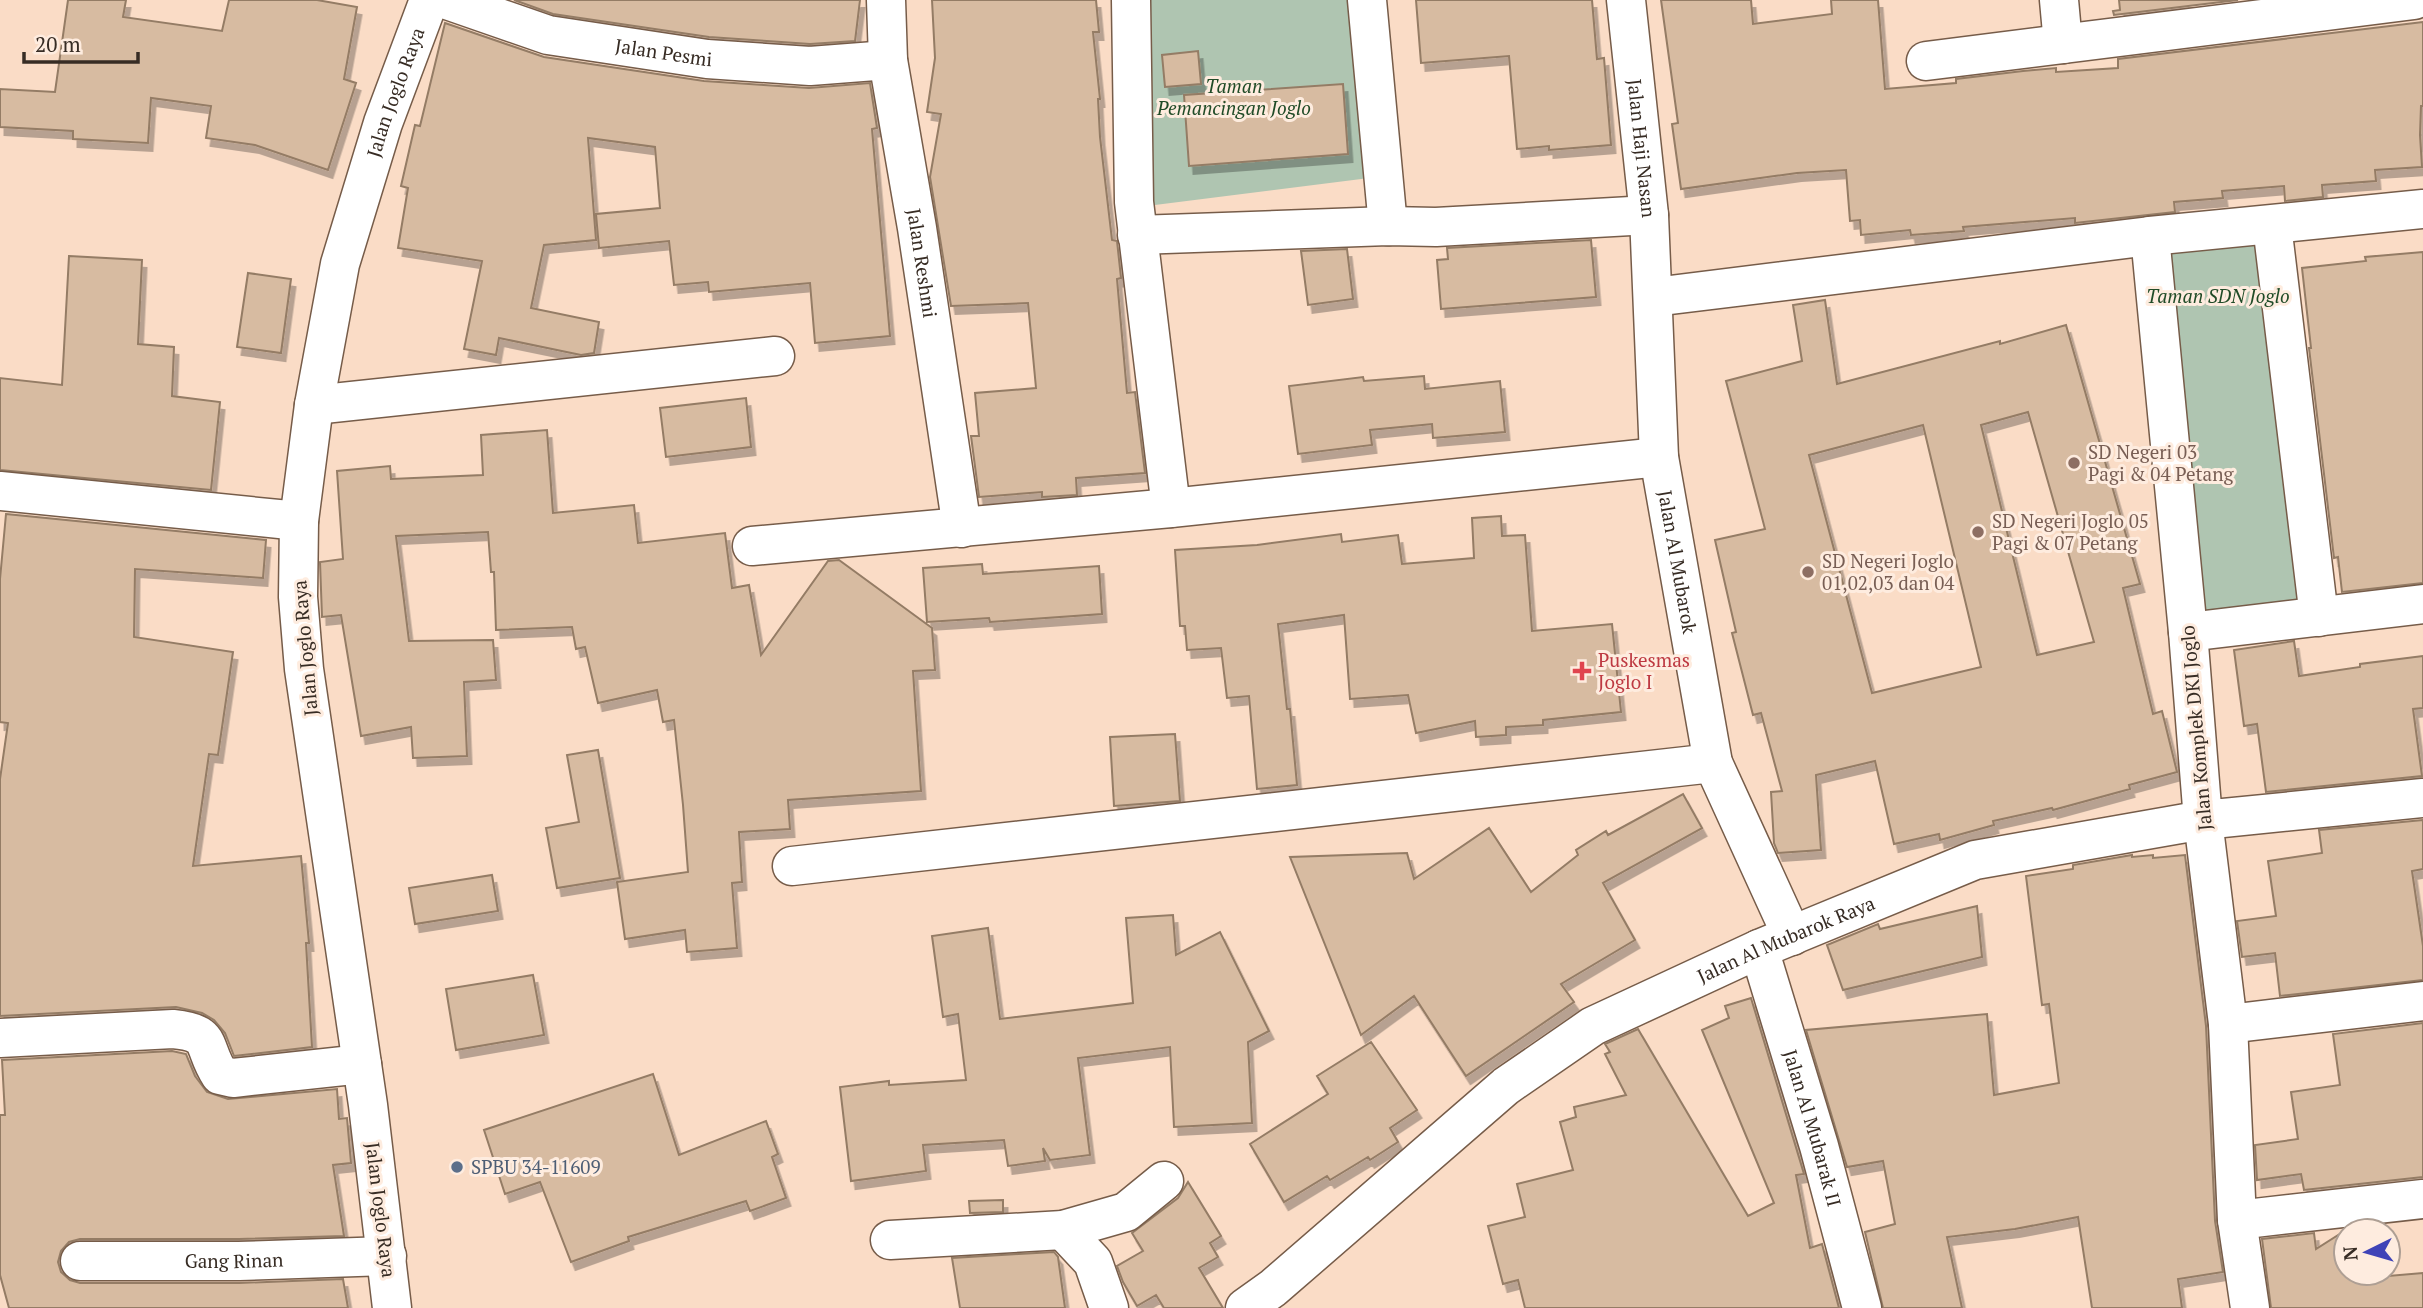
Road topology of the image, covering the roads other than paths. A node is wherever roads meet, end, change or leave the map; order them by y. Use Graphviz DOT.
graph roads {
  1 [pos="429,0"];
  2 [pos="447,0"];
  3 [pos="886,0"];
  4 [pos="1131,0"];
  5 [pos="1367,0"];
  6 [pos="1626,0"];
  7 [pos="2059,0"];
  8 [pos="2414,0"];
  9 [pos="2311,6"];
  10 [pos="2063,44"];
  11 [pos="888,60"];
  12 [pos="1926,61"];
  13 [pos="2423,209"];
  14 [pos="1649,215"];
  15 [pos="2272,225"];
  16 [pos="1388,226"];
  17 [pos="1137,235"];
  18 [pos="2150,236"];
  19 [pos="1654,297"];
  20 [pos="775,356"];
  21 [pos="314,405"];
  22 [pos="1659,457"];
  23 [pos="0,491"];
  24 [pos="1171,508"];
  25 [pos="299,521"];
  26 [pos="962,528"];
  27 [pos="752,546"];
  28 [pos="2423,604"];
  29 [pos="2319,617"];
  30 [pos="2188,632"];
  31 [pos="1713,763"];
  32 [pos="2423,798"];
  33 [pos="2203,820"];
  34 [pos="792,866"];
  35 [pos="1776,942"];
  36 [pos="2423,1001"];
  37 [pos="2228,1024"];
  38 [pos="0,1038"];
  39 [pos="362,1064"];
  40 [pos="1164,1181"];
  41 [pos="2423,1199"];
  42 [pos="2237,1220"];
  43 [pos="1063,1230"];
  44 [pos="890,1240"];
  45 [pos="387,1256"];
  46 [pos="80,1261"];
  47 [pos="1267,1301"];
  48 [pos="392,1308"];
  49 [pos="1109,1308"];
  50 [pos="1861,1308"];
  51 [pos="2250,1308"];
  1 -- 21 [label="street, Jalan Joglo Raya"];
  2 -- 11 [label="street, Jalan Pesmi"];
  3 -- 11 [label="street, Jalan Reshmi"];
  4 -- 17 [label="street"];
  5 -- 16 [label="street"];
  6 -- 14 [label="street, Jalan Haji Nasan"];
  7 -- 10 [label="street"];
  8 -- 9 [label="street"];
  9 -- 10 [label="street"];
  10 -- 12 [label="street"];
  11 -- 26 [label="street, Jalan Reshmi"];
  13 -- 15 [label="street"];
  14 -- 16 [label="street"];
  14 -- 19 [label="street, Jalan Haji Nasan"];
  15 -- 18 [label="street"];
  15 -- 29 [label="street"];
  16 -- 17 [label="street"];
  17 -- 24 [label="street"];
  18 -- 19 [label="street"];
  18 -- 30 [label="street, Jalan Komplek DKI Joglo"];
  19 -- 22 [label="street, Jalan Al Mubarok"];
  20 -- 21 [label="street"];
  21 -- 25 [label="street, Jalan Joglo Raya"];
  22 -- 24 [label="street"];
  22 -- 31 [label="street, Jalan Al Mubarok"];
  23 -- 25 [label="street"];
  24 -- 26 [label="street"];
  25 -- 39 [label="street, Jalan Joglo Raya"];
  26 -- 27 [label="street"];
  28 -- 29 [label="street"];
  29 -- 30 [label="street"];
  30 -- 33 [label="street, Jalan Komplek DKI Joglo"];
  31 -- 34 [label="street"];
  31 -- 35 [label="street, Jalan Al Mubarok"];
  32 -- 33 [label="street, Jalan Al Mubarok Raya"];
  33 -- 35 [label="street, Jalan Al Mubarok Raya"];
  33 -- 37 [label="street, Jalan Komplek DKI Joglo"];
  35 -- 47 [label="street, Jalan Al Mubarok Raya"];
  35 -- 50 [label="street, Jalan Al Mubarak II"];
  36 -- 37 [label="street"];
  37 -- 42 [label="street, Jalan Komplek DKI Joglo"];
  38 -- 39 [label="street"];
  39 -- 45 [label="street, Jalan Joglo Raya"];
  40 -- 43 [label="street"];
  41 -- 42 [label="street"];
  42 -- 51 [label="street, Jalan Komplek DKI Joglo"];
  43 -- 44 [label="street"];
  43 -- 49 [label="street"];
  45 -- 46 [label="street, Gang Rinan"];
  45 -- 48 [label="street, Jalan Joglo Raya"];
}
